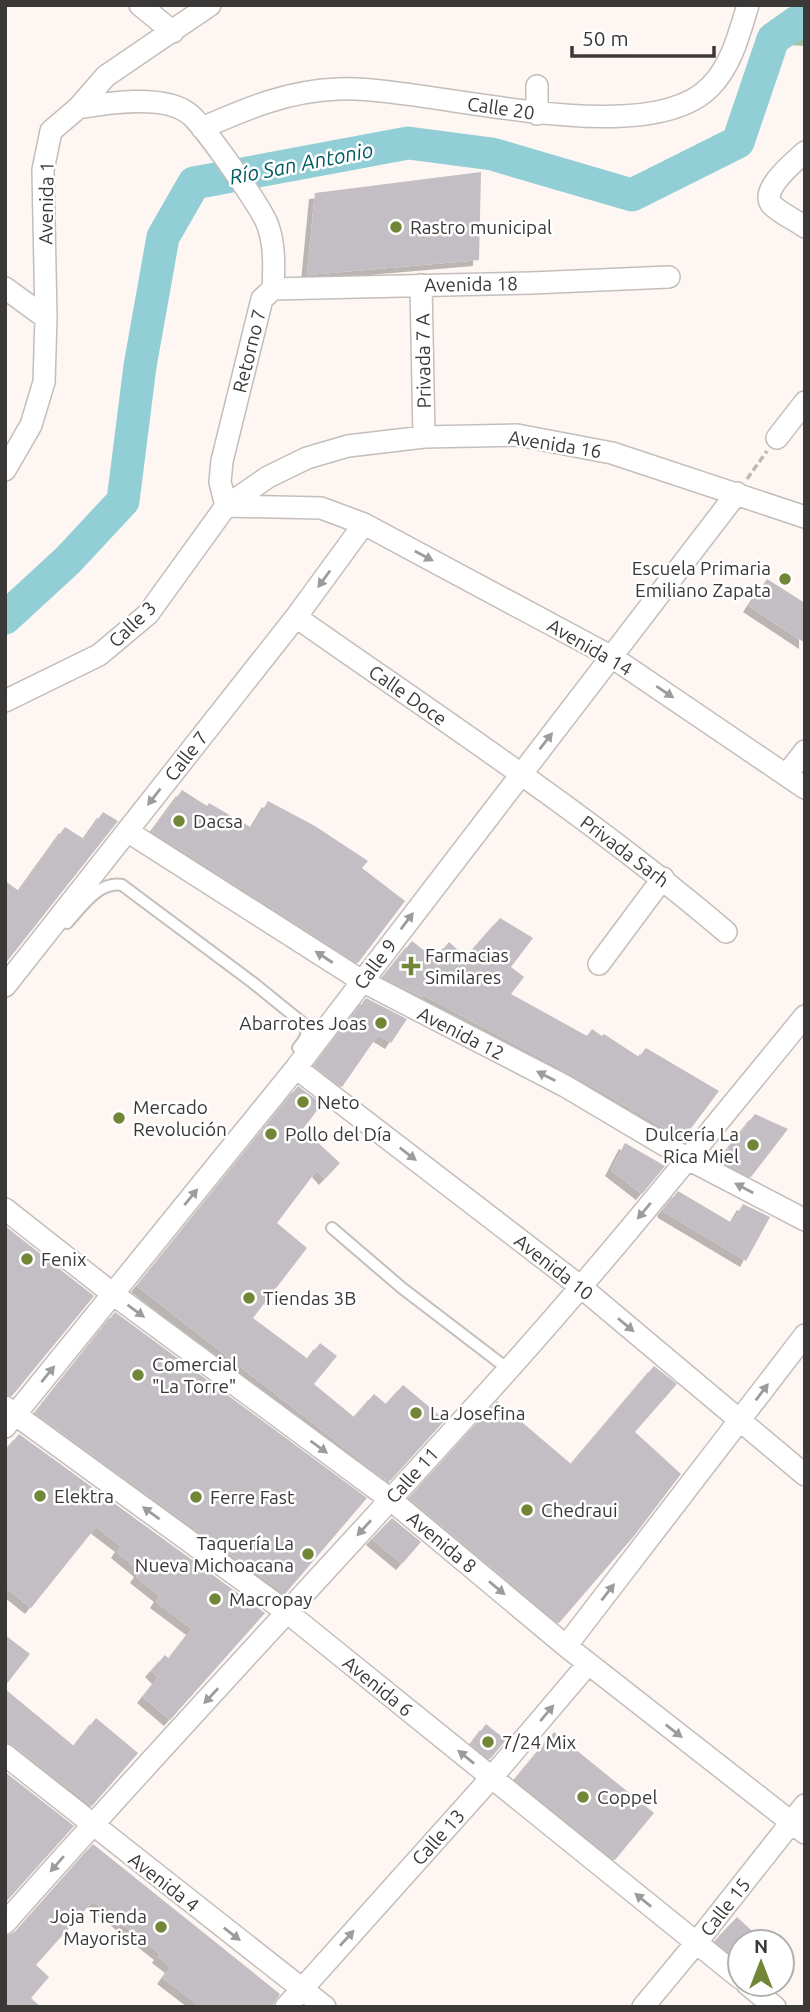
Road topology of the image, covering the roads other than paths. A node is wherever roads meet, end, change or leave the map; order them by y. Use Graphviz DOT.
graph roads {
  1 [pos="140,5"];
  2 [pos="210,5"];
  3 [pos="748,5"];
  4 [pos="173,32"];
  5 [pos="537,86"];
  6 [pos="78,108"];
  7 [pos="537,114"];
  8 [pos="205,132"];
  9 [pos="805,152"];
  10 [pos="805,227"];
  11 [pos="669,277"];
  12 [pos="421,285"];
  13 [pos="5,288"];
  14 [pos="273,289"];
  15 [pos="46,318"];
  16 [pos="805,402"];
  17 [pos="424,437"];
  18 [pos="777,439"];
  19 [pos="5,470"];
  20 [pos="737,493"];
  21 [pos="226,506"];
  22 [pos="805,517"];
  23 [pos="364,524"];
  24 [pos="296,617"];
  25 [pos="612,657"];
  26 [pos="5,701"];
  27 [pos="805,751"];
  28 [pos="520,774"];
  29 [pos="787,775"];
  30 [pos="805,788"];
  31 [pos="127,831"];
  32 [pos="663,878"];
  33 [pos="726,932"];
  34 [pos="27,960"];
  35 [pos="599,964"];
  36 [pos="362,981"];
  37 [pos="5,986"];
  38 [pos="805,1016"];
  39 [pos="296,1068"];
  40 [pos="270,1101"];
  41 [pos="688,1158"];
  42 [pos="5,1209"];
  43 [pos="805,1220"];
  44 [pos="332,1228"];
  45 [pos="581,1287"];
  46 [pos="113,1294"];
  47 [pos="805,1335"];
  48 [pos="509,1369"];
  49 [pos="9,1416"];
  50 [pos="740,1422"];
  51 [pos="805,1475"];
  52 [pos="390,1499"];
  53 [pos="288,1613"];
  54 [pos="566,1646"];
  55 [pos="588,1664"];
  56 [pos="5,1755"];
  57 [pos="492,1777"];
  58 [pos="805,1805"];
  59 [pos="91,1825"];
  60 [pos="798,1828"];
  61 [pos="5,1923"];
  62 [pos="696,1943"];
  63 [pos="726,1967"];
  64 [pos="302,1989"];
  65 [pos="286,2007"];
  66 [pos="325,2007"];
  67 [pos="643,2007"];
  1 -- 4 [label="street"];
  2 -- 4 [label="street, Avenida 1"];
  3 -- 7 [label="street, Calle 20"];
  4 -- 6 [label="street, Avenida 1"];
  5 -- 7 [label="street"];
  6 -- 8 [label="street, Retorno 7"];
  6 -- 15 [label="street, Avenida 1"];
  7 -- 8 [label="street, Calle 20"];
  8 -- 14 [label="street, Retorno 7"];
  9 -- 10 [label="street"];
  11 -- 12 [label="street, Avenida 18"];
  12 -- 14 [label="street, Avenida 18"];
  12 -- 17 [label="street, Privada 7 A"];
  13 -- 15 [label="street"];
  14 -- 21 [label="street, Retorno 7"];
  15 -- 19 [label="street, Avenida 1"];
  16 -- 18 [label="street"];
  17 -- 20 [label="street, Avenida 16"];
  17 -- 21 [label="street, Avenida 16"];
  20 -- 22 [label="street, Avenida 16"];
  20 -- 25 [label="street, Calle 9"];
  21 -- 23 [label="street"];
  21 -- 26 [label="street, Calle 3"];
  23 -- 24 [label="street, Calle 7, one-way"];
  23 -- 25 [label="street, Avenida 14, one-way"];
  24 -- 28 [label="street, Calle Doce"];
  24 -- 31 [label="street, Calle 7, one-way"];
  28 -- 25 [label="street, Calle 9, one-way"];
  25 -- 29 [label="street, Avenida 14, one-way"];
  27 -- 29 [label="street"];
  28 -- 32 [label="street, Privada Sarh"];
  36 -- 28 [label="street, Calle 9, one-way"];
  29 -- 30 [label="street, Avenida 14"];
  31 -- 34 [label="street, Calle 7"];
  36 -- 31 [label="street, Avenida 12, one-way"];
  32 -- 33 [label="street, Privada Sarh"];
  32 -- 35 [label="street"];
  34 -- 37 [label="street, Calle 7"];
  34 -- 40 [label="lane"];
  36 -- 39 [label="street, Calle 9"];
  41 -- 36 [label="street, Avenida 12, one-way"];
  38 -- 41 [label="street, Calle 11"];
  39 -- 40 [label="street, Calle 9"];
  39 -- 45 [label="street, Avenida 10, one-way"];
  46 -- 40 [label="street, Calle 9, one-way"];
  43 -- 41 [label="street, Avenida 12, one-way"];
  41 -- 45 [label="street, Calle 11, one-way"];
  42 -- 46 [label="street, Avenida 8"];
  44 -- 48 [label="lane"];
  45 -- 48 [label="street, Calle 11"];
  45 -- 50 [label="street, Avenida 10, one-way"];
  49 -- 46 [label="street, Calle 9, one-way"];
  46 -- 52 [label="street, Avenida 8, one-way"];
  50 -- 47 [label="street, one-way"];
  48 -- 52 [label="street, Calle 11"];
  53 -- 49 [label="street, Avenida 6, one-way"];
  50 -- 51 [label="street, Avenida 10"];
  54 -- 50 [label="street, one-way"];
  52 -- 53 [label="street, Calle 11, one-way"];
  52 -- 54 [label="street, Avenida 8, one-way"];
  57 -- 53 [label="street, Avenida 6, one-way"];
  53 -- 59 [label="street, Calle 11, one-way"];
  54 -- 55 [label="street, Avenida 8"];
  57 -- 55 [label="street, Calle 13, one-way"];
  55 -- 60 [label="street, Avenida 8, one-way"];
  56 -- 59 [label="street, Avenida 4"];
  62 -- 57 [label="street, Avenida 6, one-way"];
  64 -- 57 [label="street, Calle 13, one-way"];
  58 -- 60 [label="street, Calle 15"];
  59 -- 61 [label="street, Calle 11, one-way"];
  59 -- 64 [label="street, Avenida 4, one-way"];
  60 -- 62 [label="street, Calle 15"];
  62 -- 63 [label="street, Avenida 6"];
  62 -- 67 [label="street, Calle 15"];
  64 -- 65 [label="street, Calle 13"];
  64 -- 66 [label="street, Avenida 4"];
}
